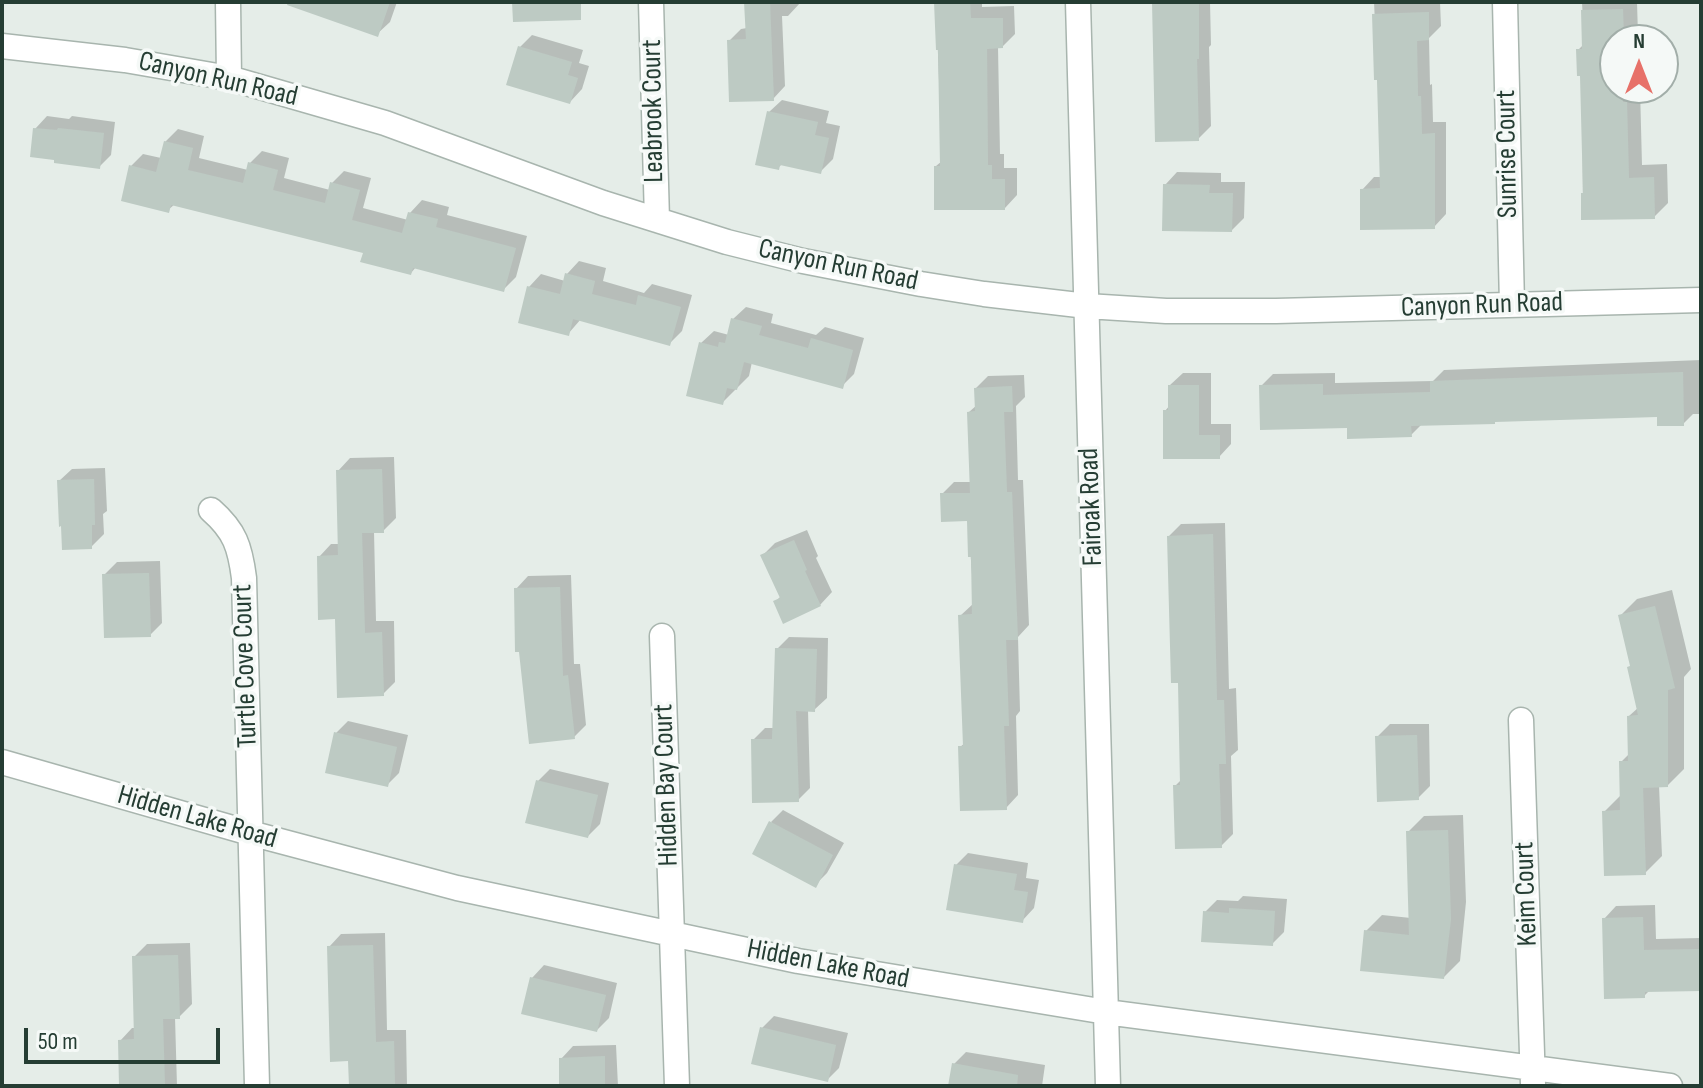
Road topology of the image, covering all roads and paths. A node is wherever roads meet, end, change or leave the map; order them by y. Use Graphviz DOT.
graph roads {
  1 [pos="228,2"];
  2 [pos="651,2"];
  3 [pos="1078,2"];
  4 [pos="1505,2"];
  5 [pos="2,46"];
  6 [pos="229,78"];
  7 [pos="657,220"];
  8 [pos="1701,300"];
  9 [pos="1512,305"];
  10 [pos="1087,306"];
  11 [pos="211,510"];
  12 [pos="662,636"];
  13 [pos="1521,720"];
  14 [pos="2,762"];
  15 [pos="250,833"];
  16 [pos="672,933"];
  17 [pos="1106,1012"];
  18 [pos="1532,1078"];
  19 [pos="257,1086"];
  20 [pos="677,1086"];
  21 [pos="1108,1086"];
  22 [pos="1670,1086"];
  1 -- 6 [label="street"];
  2 -- 7 [label="street, Leabrook Court"];
  3 -- 10 [label="street, Fairoak Road"];
  4 -- 9 [label="street, Sunrise Court"];
  5 -- 6 [label="street, Canyon Run Road"];
  6 -- 7 [label="street, Canyon Run Road"];
  7 -- 10 [label="street, Canyon Run Road"];
  8 -- 9 [label="street, Canyon Run Road"];
  9 -- 10 [label="street, Canyon Run Road"];
  10 -- 17 [label="street, Fairoak Road"];
  11 -- 15 [label="street, Turtle Cove Court"];
  12 -- 16 [label="street, Hidden Bay Court"];
  13 -- 18 [label="street, Keim Court"];
  14 -- 15 [label="street, Hidden Lake Road"];
  15 -- 16 [label="street, Hidden Lake Road"];
  15 -- 19 [label="street, Turtle Cove Court"];
  16 -- 17 [label="street, Hidden Lake Road"];
  16 -- 20 [label="street, Hidden Bay Court"];
  17 -- 18 [label="street, Hidden Lake Road"];
  17 -- 21 [label="street, Fairoak Road"];
  18 -- 22 [label="street, Hidden Lake Road"];
}
